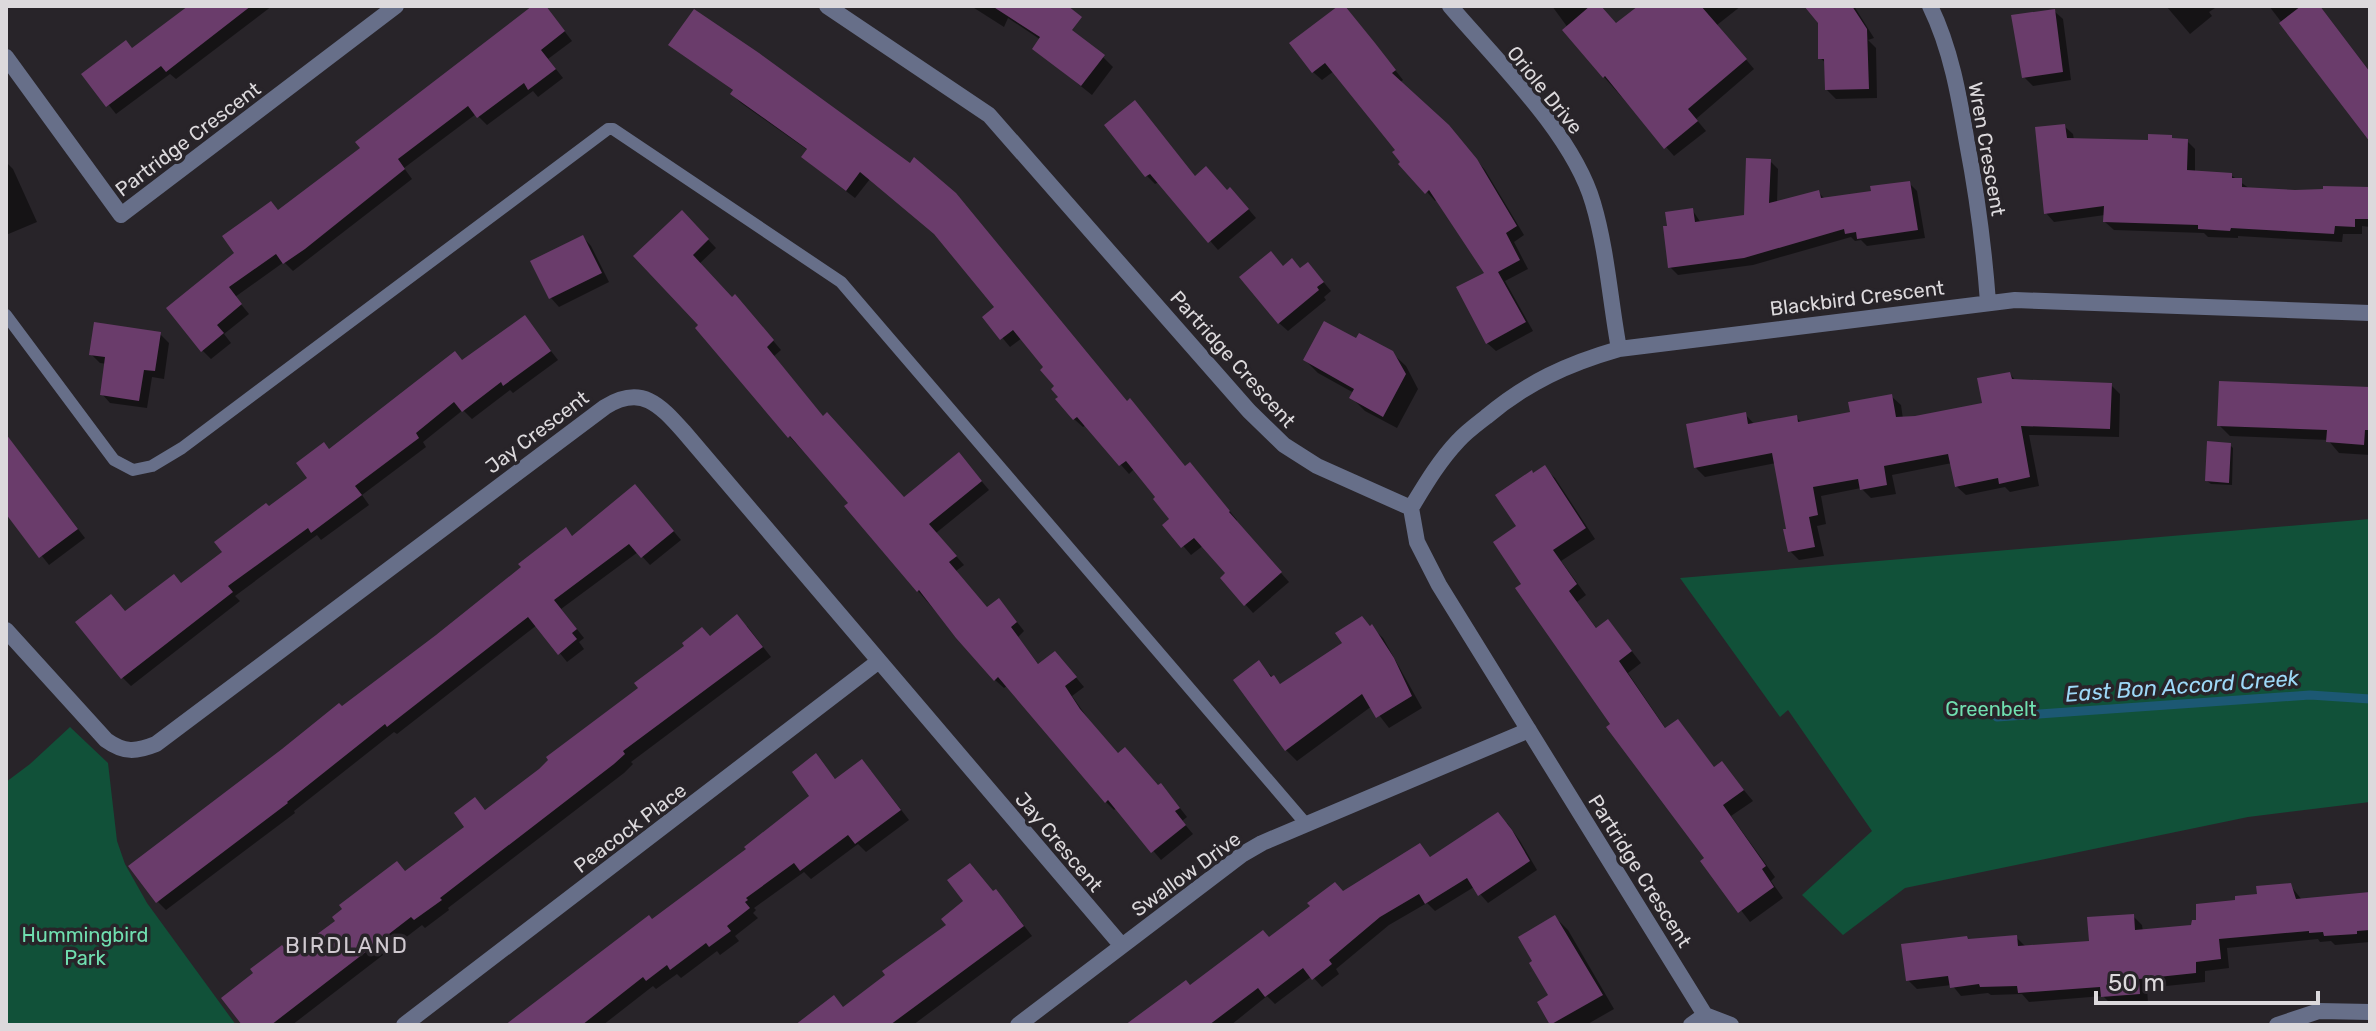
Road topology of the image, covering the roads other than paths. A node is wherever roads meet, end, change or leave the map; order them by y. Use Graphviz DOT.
graph roads {
  1 [pos="396,6"];
  2 [pos="827,6"];
  3 [pos="1450,6"];
  4 [pos="1930,6"];
  5 [pos="6,57"];
  6 [pos="1988,302"];
  7 [pos="2370,313"];
  8 [pos="6,315"];
  9 [pos="1619,349"];
  10 [pos="1411,508"];
  11 [pos="6,630"];
  12 [pos="879,661"];
  13 [pos="1529,730"];
  14 [pos="1306,824"];
  15 [pos="1122,946"];
  16 [pos="2370,1012"];
  17 [pos="1705,1015"];
  18 [pos="404,1025"];
  19 [pos="1018,1025"];
  20 [pos="1691,1025"];
  21 [pos="1731,1025"];
  22 [pos="2277,1025"];
  1 -- 5 [label="street, Partridge Crescent"];
  2 -- 10 [label="street, Partridge Crescent"];
  3 -- 9 [label="street, Oriole Drive"];
  4 -- 6 [label="street, Wren Crescent"];
  6 -- 7 [label="street, Blackbird Crescent"];
  6 -- 9 [label="street, Blackbird Crescent"];
  8 -- 14 [label="lane"];
  9 -- 10 [label="street, Blackbird Crescent"];
  10 -- 13 [label="street, Partridge Crescent"];
  11 -- 12 [label="street, Jay Crescent"];
  12 -- 15 [label="street, Jay Crescent"];
  12 -- 18 [label="street, Peacock Place"];
  13 -- 14 [label="street, Swallow Drive"];
  13 -- 17 [label="street, Partridge Crescent"];
  14 -- 15 [label="street, Swallow Drive"];
  15 -- 19 [label="street, Swallow Drive"];
  16 -- 22 [label="street"];
  17 -- 20 [label="street"];
  17 -- 21 [label="street"];
}
